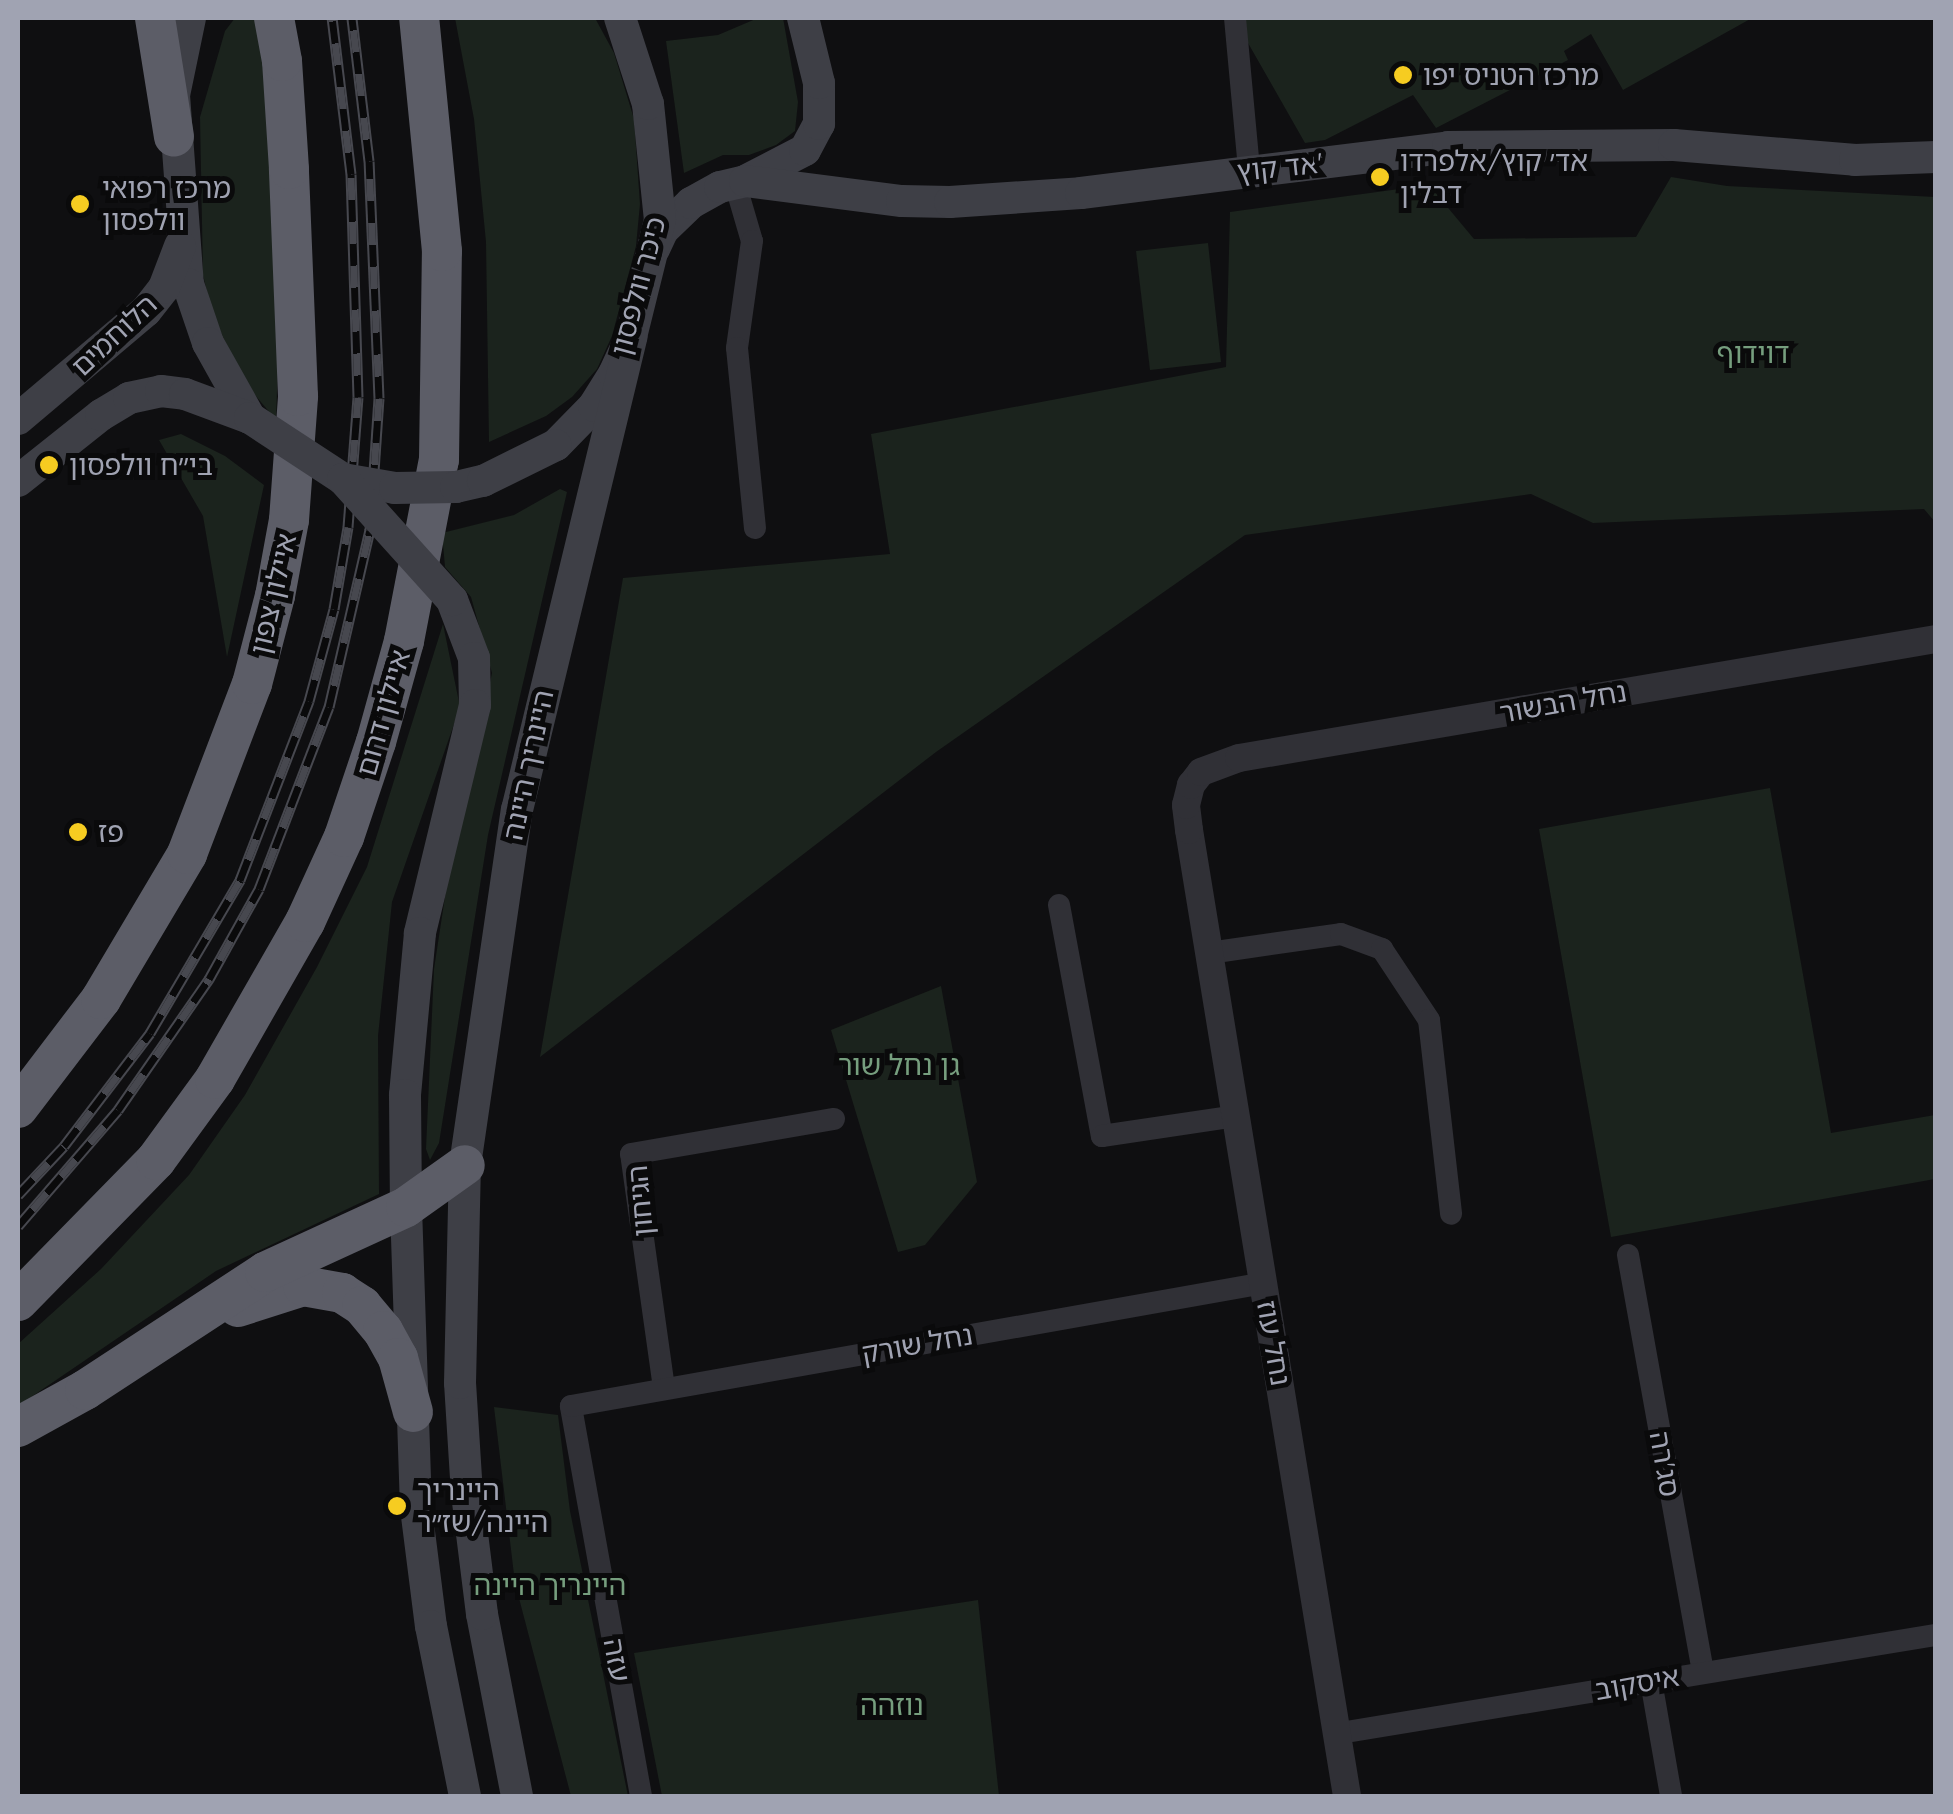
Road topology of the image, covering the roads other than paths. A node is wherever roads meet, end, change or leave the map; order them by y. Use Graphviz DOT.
graph roads {
  1 [pos="155,18"];
  2 [pos="190,18"];
  3 [pos="274,18"];
  4 [pos="419,18"];
  5 [pos="620,18"];
  6 [pos="802,18"];
  7 [pos="1235,18"];
  8 [pos="174,136"];
  9 [pos="1929,160"];
  10 [pos="1249,170"];
  11 [pos="740,182"];
  12 [pos="183,232"];
  13 [pos="654,249"];
  14 [pos="631,337"];
  15 [pos="238,407"];
  16 [pos="18,419"];
  17 [pos="343,479"];
  18 [pos="19,481"];
  19 [pos="755,528"];
  20 [pos="1936,639"];
  21 [pos="1195,778"];
  22 [pos="1059,904"];
  23 [pos="1209,954"];
  24 [pos="18,1108"];
  25 [pos="1236,1116"];
  26 [pos="834,1120"];
  27 [pos="466,1165"];
  28 [pos="406,1206"];
  29 [pos="1452,1214"];
  30 [pos="1628,1255"];
  31 [pos="1264,1283"];
  32 [pos="18,1301"];
  33 [pos="162,1341"];
  34 [pos="664,1388"];
  35 [pos="571,1406"];
  36 [pos="413,1412"];
  37 [pos="18,1427"];
  38 [pos="1936,1636"];
  39 [pos="1703,1672"];
  40 [pos="1651,1681"];
  41 [pos="1340,1733"];
  42 [pos="464,1796"];
  43 [pos="517,1796"];
  44 [pos="641,1796"];
  45 [pos="1346,1796"];
  46 [pos="1671,1796"];
  1 -- 8 [label="highway"];
  2 -- 8 [label="main road"];
  3 -- 24 [label="highway, איילון צפון"];
  4 -- 32 [label="highway, איילון דרום"];
  5 -- 13 [label="main road, כיכר וולפסון"];
  6 -- 11 [label="main road"];
  7 -- 10 [label="street"];
  8 -- 12 [label="main road"];
  9 -- 10 [label="main road, אד קוץ'"];
  10 -- 11 [label="main road, אד קוץ'"];
  11 -- 13 [label="main road"];
  11 -- 19 [label="street"];
  12 -- 15 [label="main road"];
  12 -- 16 [label="main road, הלוחמים"];
  13 -- 14 [label="main road, כיכר וולפסון"];
  14 -- 17 [label="main road, כיכר וולפסון, bridge"];
  14 -- 27 [label="main road, היינריך היינה"];
  15 -- 17 [label="main road, כיכר וולפסון, bridge"];
  15 -- 18 [label="main road, הלוחמים"];
  17 -- 28 [label="main road, bridge"];
  20 -- 21 [label="street, נחל הבשור"];
  21 -- 23 [label="street, נחל עוז"];
  22 -- 25 [label="street"];
  23 -- 25 [label="street, נחל עוז"];
  23 -- 29 [label="street"];
  25 -- 31 [label="street, נחל עוז"];
  26 -- 34 [label="street, הגיחון"];
  27 -- 28 [label="highway"];
  27 -- 43 [label="main road, היינריך היינה"];
  28 -- 33 [label="highway"];
  28 -- 36 [label="main road"];
  30 -- 39 [label="street, סג'רה"];
  31 -- 34 [label="street, נחל שורק"];
  31 -- 41 [label="street, נחל עוז"];
  33 -- 36 [label="highway"];
  33 -- 37 [label="highway"];
  34 -- 35 [label="street, נחל שורק"];
  35 -- 44 [label="street, עזה"];
  36 -- 42 [label="main road"];
  38 -- 39 [label="street, איסקוב"];
  39 -- 40 [label="street, איסקוב"];
  40 -- 41 [label="street, איסקוב"];
  40 -- 46 [label="street"];
  41 -- 45 [label="street, נחל עוז"];
}
